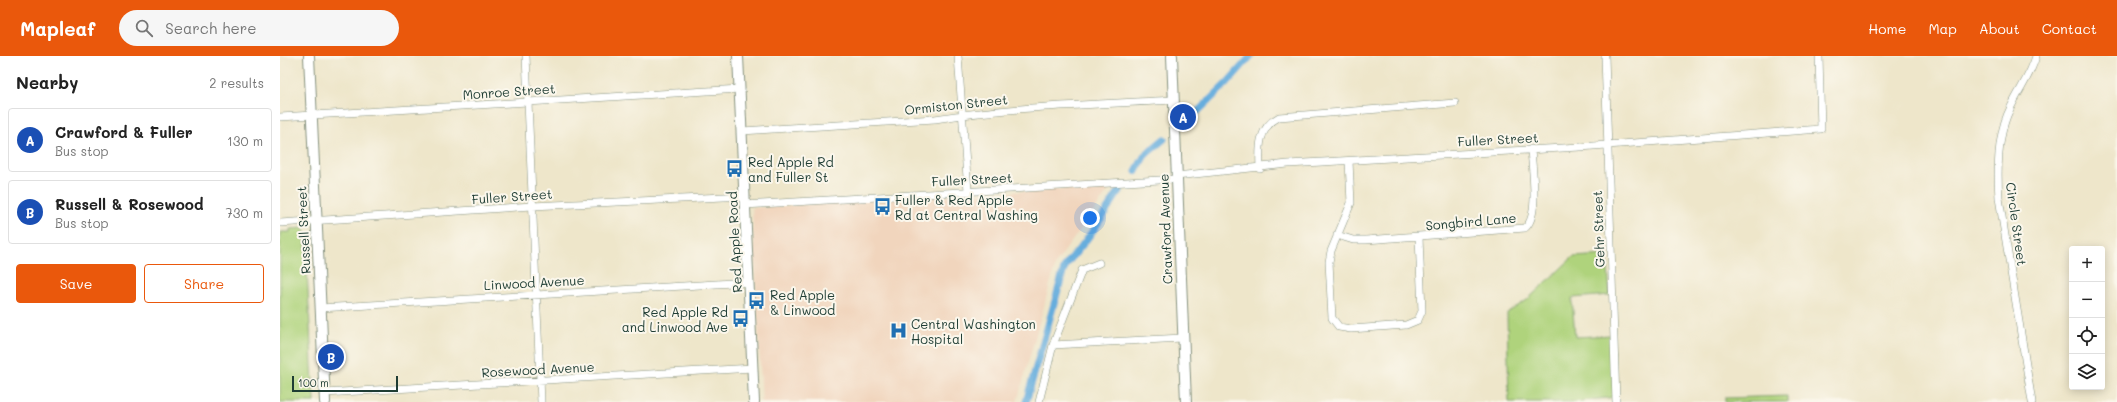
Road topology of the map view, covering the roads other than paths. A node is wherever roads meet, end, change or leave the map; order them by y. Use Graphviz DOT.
graph roads {
  1 [pos="309,56"];
  2 [pos="526,56"];
  3 [pos="738,56"];
  4 [pos="958,56"];
  5 [pos="1172,56"];
  6 [pos="1604,56"];
  7 [pos="1819,56"];
  8 [pos="2036,56"];
  9 [pos="740,89"];
  10 [pos="1173,100"];
  11 [pos="528,102"];
  12 [pos="1454,103"];
  13 [pos="964,114"];
  14 [pos="311,115"];
  15 [pos="280,117"];
  16 [pos="742,131"];
  17 [pos="1608,145"];
  18 [pos="1531,149"];
  19 [pos="1349,161"];
  20 [pos="1260,169"];
  21 [pos="1176,177"];
  22 [pos="968,191"];
  23 [pos="745,201"];
  24 [pos="532,206"];
  25 [pos="316,221"];
  26 [pos="280,223"];
  27 [pos="1337,235"];
  28 [pos="1419,237"];
  29 [pos="1099,263"];
  30 [pos="749,282"];
  31 [pos="538,294"];
  32 [pos="320,308"];
  33 [pos="1182,338"];
  34 [pos="1053,345"];
  35 [pos="753,368"];
  36 [pos="541,381"];
  37 [pos="324,398"];
  38 [pos="541,402"];
  39 [pos="754,402"];
  40 [pos="1039,402"];
  41 [pos="1186,402"];
  42 [pos="1616,402"];
  43 [pos="2032,402"];
  1 -- 14 [label="street, Russell Street"];
  2 -- 11 [label="street"];
  3 -- 9 [label="street, Red Apple Road"];
  4 -- 13 [label="street"];
  5 -- 10 [label="street, Crawford Avenue"];
  6 -- 17 [label="street, Gehr Street"];
  7 -- 17 [label="street, Fuller Street"];
  8 -- 43 [label="street, Circle Street"];
  9 -- 11 [label="street, Monroe Street"];
  9 -- 16 [label="street, Red Apple Road"];
  10 -- 13 [label="street, Ormiston Street"];
  10 -- 21 [label="street, Crawford Avenue"];
  11 -- 14 [label="street, Monroe Street"];
  11 -- 24 [label="street"];
  12 -- 20 [label="street"];
  13 -- 16 [label="street, Ormiston Street"];
  13 -- 22 [label="street"];
  14 -- 15 [label="street, Monroe Street"];
  14 -- 25 [label="street, Russell Street"];
  16 -- 23 [label="street, Red Apple Road"];
  17 -- 18 [label="street, Fuller Street"];
  17 -- 42 [label="street, Gehr Street"];
  18 -- 19 [label="street, Fuller Street"];
  18 -- 28 [label="street, Songbird Lane"];
  19 -- 20 [label="street, Fuller Street"];
  19 -- 27 [label="street"];
  20 -- 21 [label="street, Fuller Street"];
  21 -- 22 [label="street, Fuller Street"];
  21 -- 33 [label="street, Crawford Avenue"];
  22 -- 23 [label="street, Fuller Street"];
  23 -- 24 [label="street, Fuller Street"];
  23 -- 30 [label="street, Red Apple Road"];
  24 -- 25 [label="street, Fuller Street"];
  24 -- 31 [label="street"];
  25 -- 26 [label="street, Fuller Street"];
  25 -- 32 [label="street, Russell Street"];
  27 -- 28 [label="street, Songbird Lane"];
  27 -- 28 [label="street"];
  29 -- 34 [label="street"];
  30 -- 31 [label="street, Linwood Avenue"];
  30 -- 35 [label="street, Red Apple Road"];
  31 -- 32 [label="street, Linwood Avenue"];
  31 -- 36 [label="street"];
  32 -- 37 [label="street, Russell Street"];
  33 -- 34 [label="street"];
  33 -- 41 [label="street, Crawford Avenue"];
  34 -- 40 [label="street"];
  35 -- 36 [label="street, Rosewood Avenue"];
  35 -- 39 [label="street, Red Apple Road"];
  36 -- 37 [label="street, Rosewood Avenue"];
  36 -- 38 [label="street"];
}
